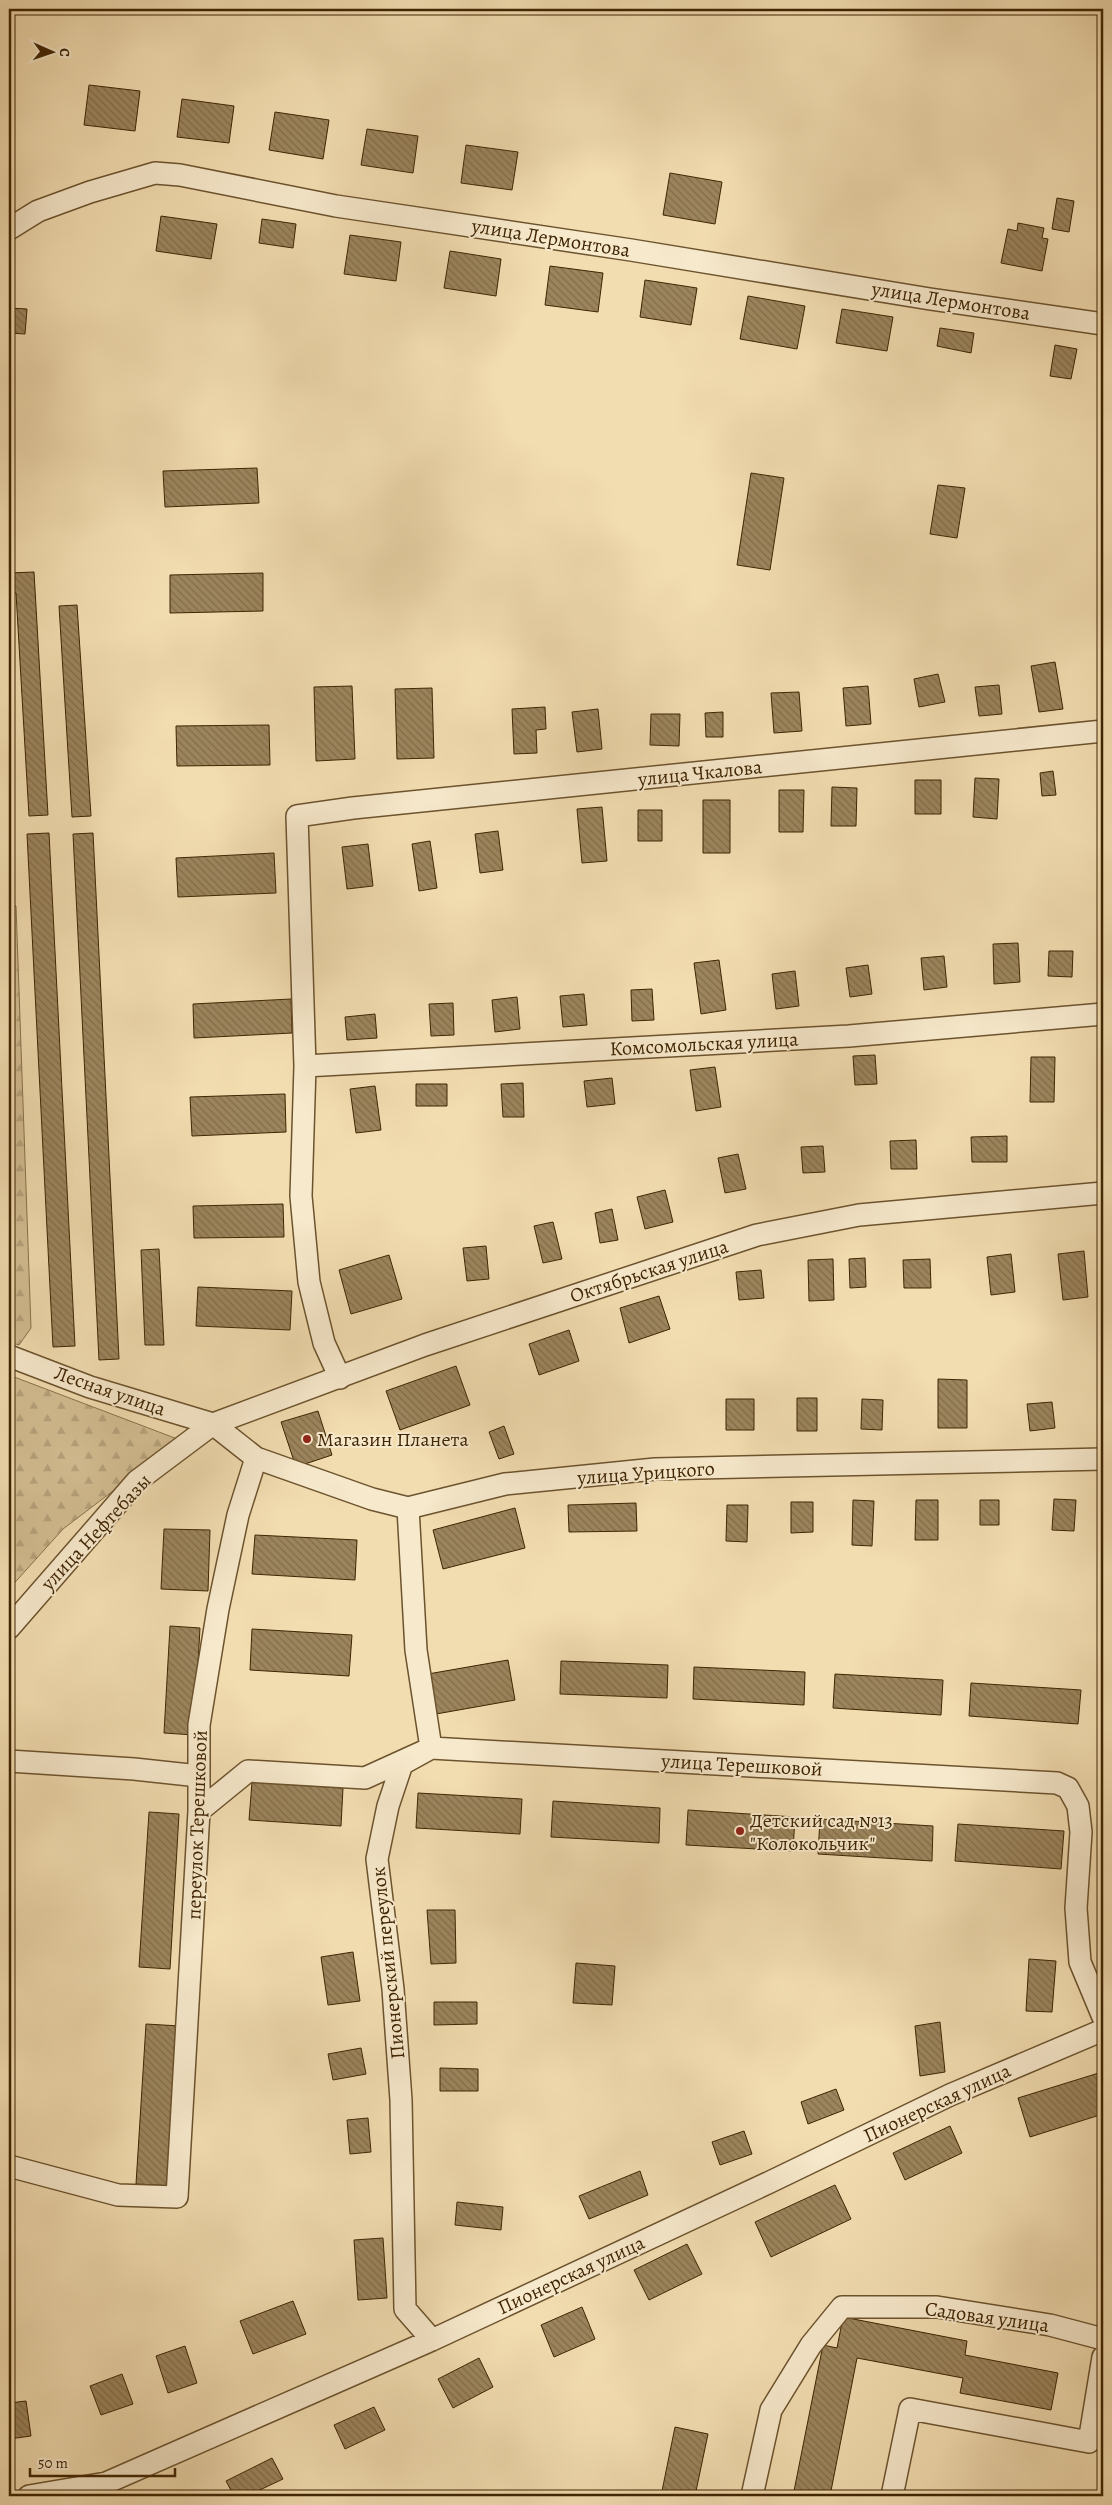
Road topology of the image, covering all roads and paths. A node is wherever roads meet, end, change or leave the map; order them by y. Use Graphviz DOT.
graph roads {
  1 [pos="9,229"];
  2 [pos="1103,324"];
  3 [pos="1103,731"];
  4 [pos="1103,1014"];
  5 [pos="305,1066"];
  6 [pos="1103,1193"];
  7 [pos="9,1356"];
  8 [pos="340,1378"];
  9 [pos="213,1424"];
  10 [pos="256,1458"];
  11 [pos="1103,1460"];
  12 [pos="408,1508"];
  13 [pos="9,1628"];
  14 [pos="431,1748"];
  15 [pos="9,1761"];
  16 [pos="199,1776"];
  17 [pos="199,1811"];
  18 [pos="1103,2017"];
  19 [pos="1103,2030"];
  20 [pos="9,2166"];
  21 [pos="1103,2339"];
  22 [pos="432,2340"];
  23 [pos="1103,2357"];
  24 [pos="29,2496"];
  25 [pos="752,2496"];
  26 [pos="892,2496"];
  1 -- 2 [label="street, улица Лермонтова"];
  3 -- 5 [label="street, улица Чкалова"];
  4 -- 5 [label="street, Комсомольская улица"];
  5 -- 8 [label="street"];
  6 -- 8 [label="street, Октябрьская улица"];
  7 -- 9 [label="street, Лесная улица"];
  8 -- 9 [label="street, Октябрьская улица"];
  9 -- 10 [label="street, улица Урицкого"];
  9 -- 13 [label="street, улица Нефтебазы"];
  10 -- 12 [label="street, улица Урицкого"];
  10 -- 16 [label="street, переулок Терешковой"];
  11 -- 12 [label="street, улица Урицкого"];
  12 -- 14 [label="street"];
  14 -- 17 [label="street, улица Терешковой"];
  14 -- 18 [label="street, улица Терешковой"];
  14 -- 22 [label="street, Пионерский переулок"];
  15 -- 16 [label="street"];
  16 -- 17 [label="street, переулок Терешковой"];
  17 -- 20 [label="street, переулок Терешковой"];
  19 -- 22 [label="street, Пионерская улица"];
  21 -- 25 [label="street, Садовая улица"];
  22 -- 24 [label="street, Пионерская улица"];
  23 -- 26 [label="street"];
}
